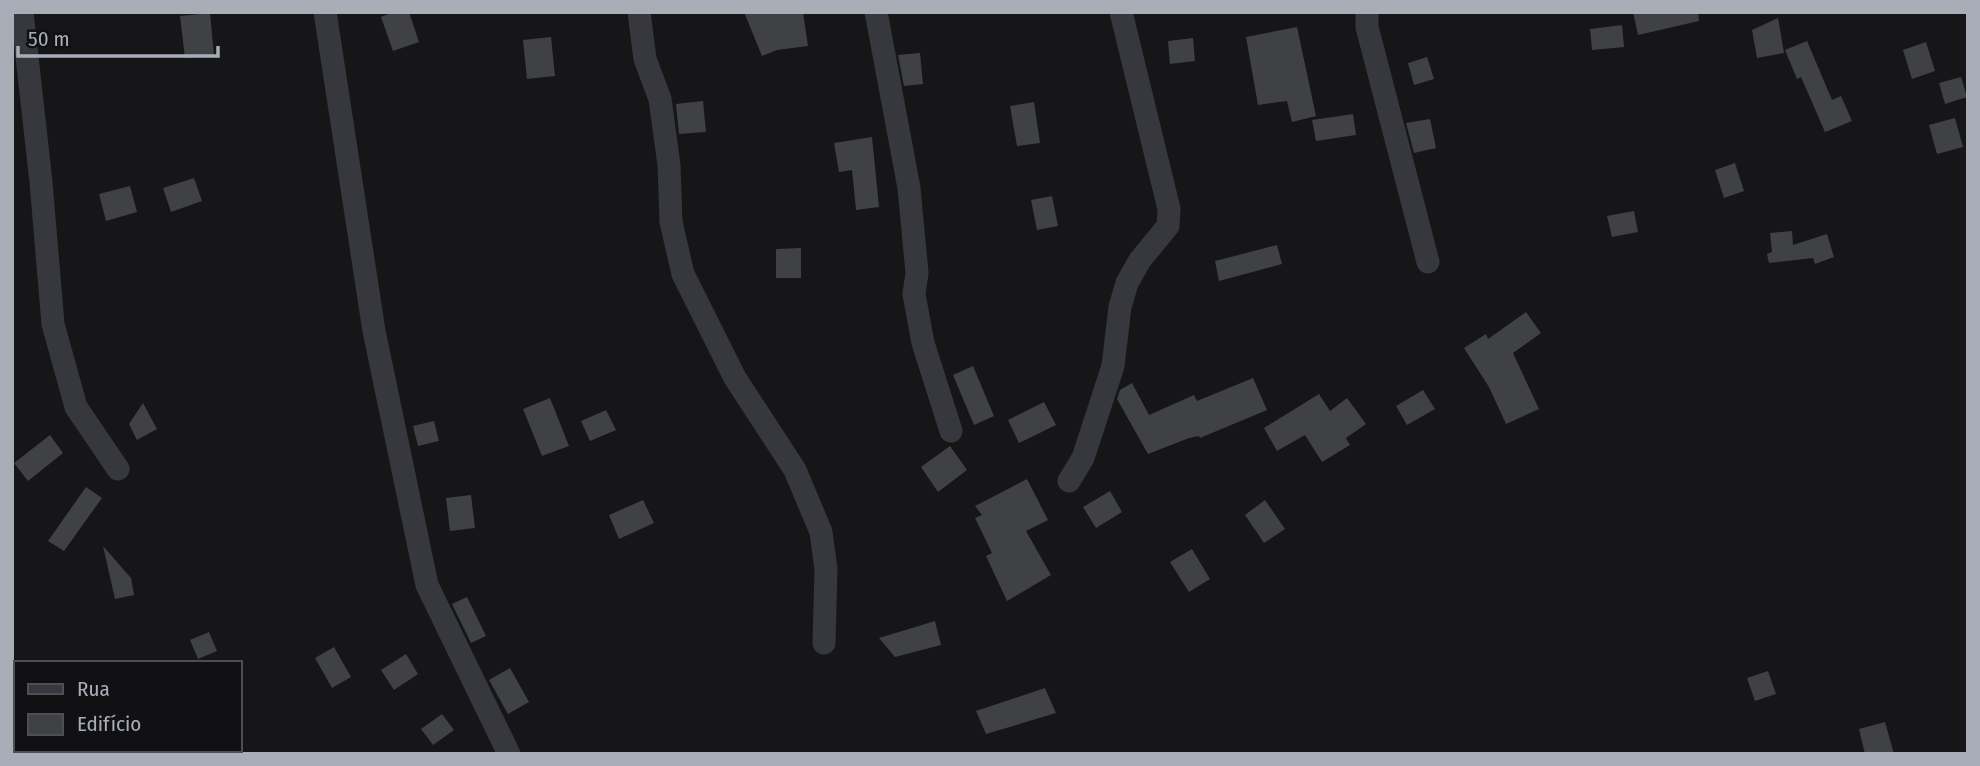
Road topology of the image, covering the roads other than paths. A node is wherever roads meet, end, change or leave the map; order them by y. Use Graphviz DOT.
graph roads {
  1 [pos="22,12"];
  2 [pos="325,12"];
  3 [pos="639,12"];
  4 [pos="876,12"];
  5 [pos="1121,12"];
  6 [pos="1367,12"];
  7 [pos="1428,262"];
  8 [pos="951,431"];
  9 [pos="118,469"];
  10 [pos="1069,481"];
  11 [pos="824,643"];
  12 [pos="509,754"];
  1 -- 9 [label="street"];
  2 -- 12 [label="street"];
  3 -- 11 [label="street"];
  4 -- 8 [label="street"];
  5 -- 10 [label="street"];
  6 -- 7 [label="street"];
}
